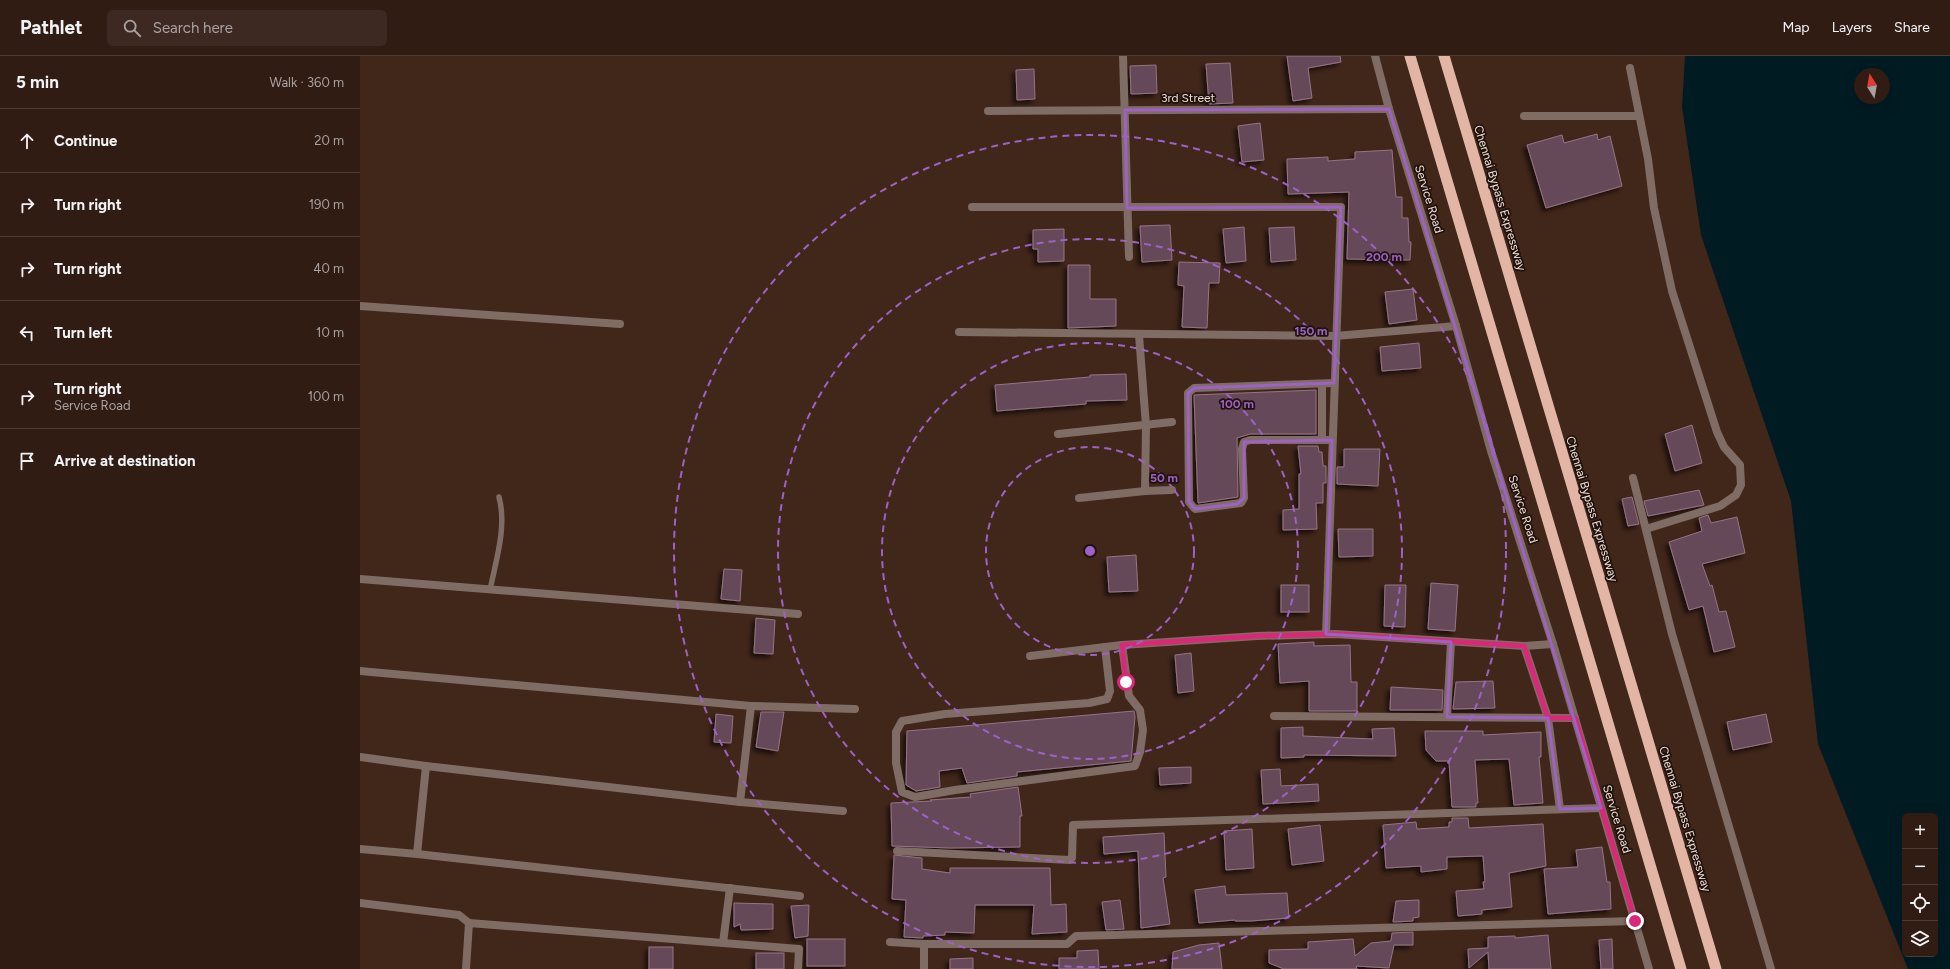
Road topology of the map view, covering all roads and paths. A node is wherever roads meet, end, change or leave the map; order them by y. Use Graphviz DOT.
graph roads {
  1 [pos="1123,56"];
  2 [pos="1375,56"];
  3 [pos="1410,56"];
  4 [pos="1444,56"];
  5 [pos="1630,68"];
  6 [pos="1389,109"];
  7 [pos="1125,110"];
  8 [pos="988,111"];
  9 [pos="1524,116"];
  10 [pos="1639,116"];
  11 [pos="972,207"];
  12 [pos="1127,208"];
  13 [pos="1129,257"];
  14 [pos="360,306"];
  15 [pos="620,324"];
  16 [pos="1456,326"];
  17 [pos="959,332"];
  18 [pos="1139,335"];
  19 [pos="1336,336"];
  20 [pos="1334,383"];
  21 [pos="1322,384"];
  22 [pos="1172,422"];
  23 [pos="1146,426"];
  24 [pos="1058,434"];
  25 [pos="1322,440"];
  26 [pos="1332,440"];
  27 [pos="1633,478"];
  28 [pos="1172,490"];
  29 [pos="1145,491"];
  30 [pos="499,498"];
  31 [pos="1080,498"];
  32 [pos="1646,529"];
  33 [pos="360,579"];
  34 [pos="490,590"];
  35 [pos="798,614"];
  36 [pos="1326,634"];
  37 [pos="1451,642"];
  38 [pos="1553,644"];
  39 [pos="1122,645"];
  40 [pos="1524,646"];
  41 [pos="1105,647"];
  42 [pos="1030,656"];
  43 [pos="360,671"];
  44 [pos="751,706"];
  45 [pos="855,708"];
  46 [pos="1274,716"];
  47 [pos="1448,717"];
  48 [pos="1548,718"];
  49 [pos="1575,718"];
  50 [pos="360,758"];
  51 [pos="426,766"];
  52 [pos="740,802"];
  53 [pos="1601,808"];
  54 [pos="1560,809"];
  55 [pos="843,811"];
  56 [pos="360,849"];
  57 [pos="897,851"];
  58 [pos="417,854"];
  59 [pos="730,888"];
  60 [pos="800,896"];
  61 [pos="360,903"];
  62 [pos="1635,921"];
  63 [pos="469,923"];
  64 [pos="890,942"];
  65 [pos="723,943"];
  66 [pos="924,944"];
  67 [pos="466,969"];
  68 [pos="798,969"];
  69 [pos="924,969"];
  70 [pos="1649,969"];
  71 [pos="1681,969"];
  72 [pos="1716,969"];
  73 [pos="1771,969"];
  1 -- 7 [label="street"];
  2 -- 6 [label="street, Service Road"];
  3 -- 71 [label="highway"];
  4 -- 72 [label="highway, Chennai Bypass Expressway"];
  5 -- 10 [label="street"];
  6 -- 7 [label="street, 3rd Street"];
  6 -- 16 [label="street, Service Road"];
  7 -- 8 [label="street, 3rd Street"];
  7 -- 12 [label="street"];
  9 -- 10 [label="street"];
  10 -- 32 [label="street"];
  11 -- 12 [label="street"];
  12 -- 13 [label="street"];
  12 -- 19 [label="street"];
  14 -- 15 [label="street"];
  16 -- 19 [label="street"];
  16 -- 38 [label="street, Service Road"];
  17 -- 18 [label="street"];
  18 -- 19 [label="street"];
  18 -- 23 [label="street"];
  19 -- 20 [label="street"];
  20 -- 21 [label="street"];
  20 -- 26 [label="street"];
  21 -- 25 [label="street"];
  21 -- 25 [label="street"];
  22 -- 23 [label="street"];
  23 -- 24 [label="street"];
  23 -- 29 [label="street"];
  25 -- 26 [label="street"];
  26 -- 36 [label="street"];
  27 -- 32 [label="street"];
  28 -- 29 [label="street"];
  29 -- 31 [label="street"];
  30 -- 34 [label="lane"];
  32 -- 73 [label="street"];
  33 -- 34 [label="street"];
  34 -- 35 [label="street"];
  36 -- 37 [label="street"];
  36 -- 39 [label="street"];
  37 -- 40 [label="street"];
  37 -- 47 [label="street"];
  38 -- 40 [label="street"];
  38 -- 49 [label="street, Service Road"];
  39 -- 41 [label="street"];
  39 -- 41 [label="street"];
  40 -- 48 [label="street"];
  41 -- 42 [label="street"];
  43 -- 44 [label="street"];
  44 -- 45 [label="street"];
  44 -- 52 [label="street"];
  46 -- 47 [label="street"];
  47 -- 48 [label="street"];
  48 -- 49 [label="street"];
  48 -- 54 [label="street"];
  49 -- 53 [label="street, Service Road"];
  50 -- 51 [label="street"];
  51 -- 52 [label="street"];
  51 -- 58 [label="street"];
  52 -- 55 [label="street"];
  53 -- 54 [label="street"];
  53 -- 62 [label="street, Service Road"];
  54 -- 57 [label="street"];
  56 -- 58 [label="street"];
  58 -- 59 [label="street"];
  59 -- 60 [label="street"];
  59 -- 65 [label="street"];
  61 -- 63 [label="street"];
  62 -- 66 [label="street"];
  62 -- 70 [label="street, Service Road"];
  63 -- 65 [label="street"];
  63 -- 67 [label="street"];
  64 -- 66 [label="street"];
  65 -- 68 [label="street"];
  66 -- 69 [label="street"];
}
